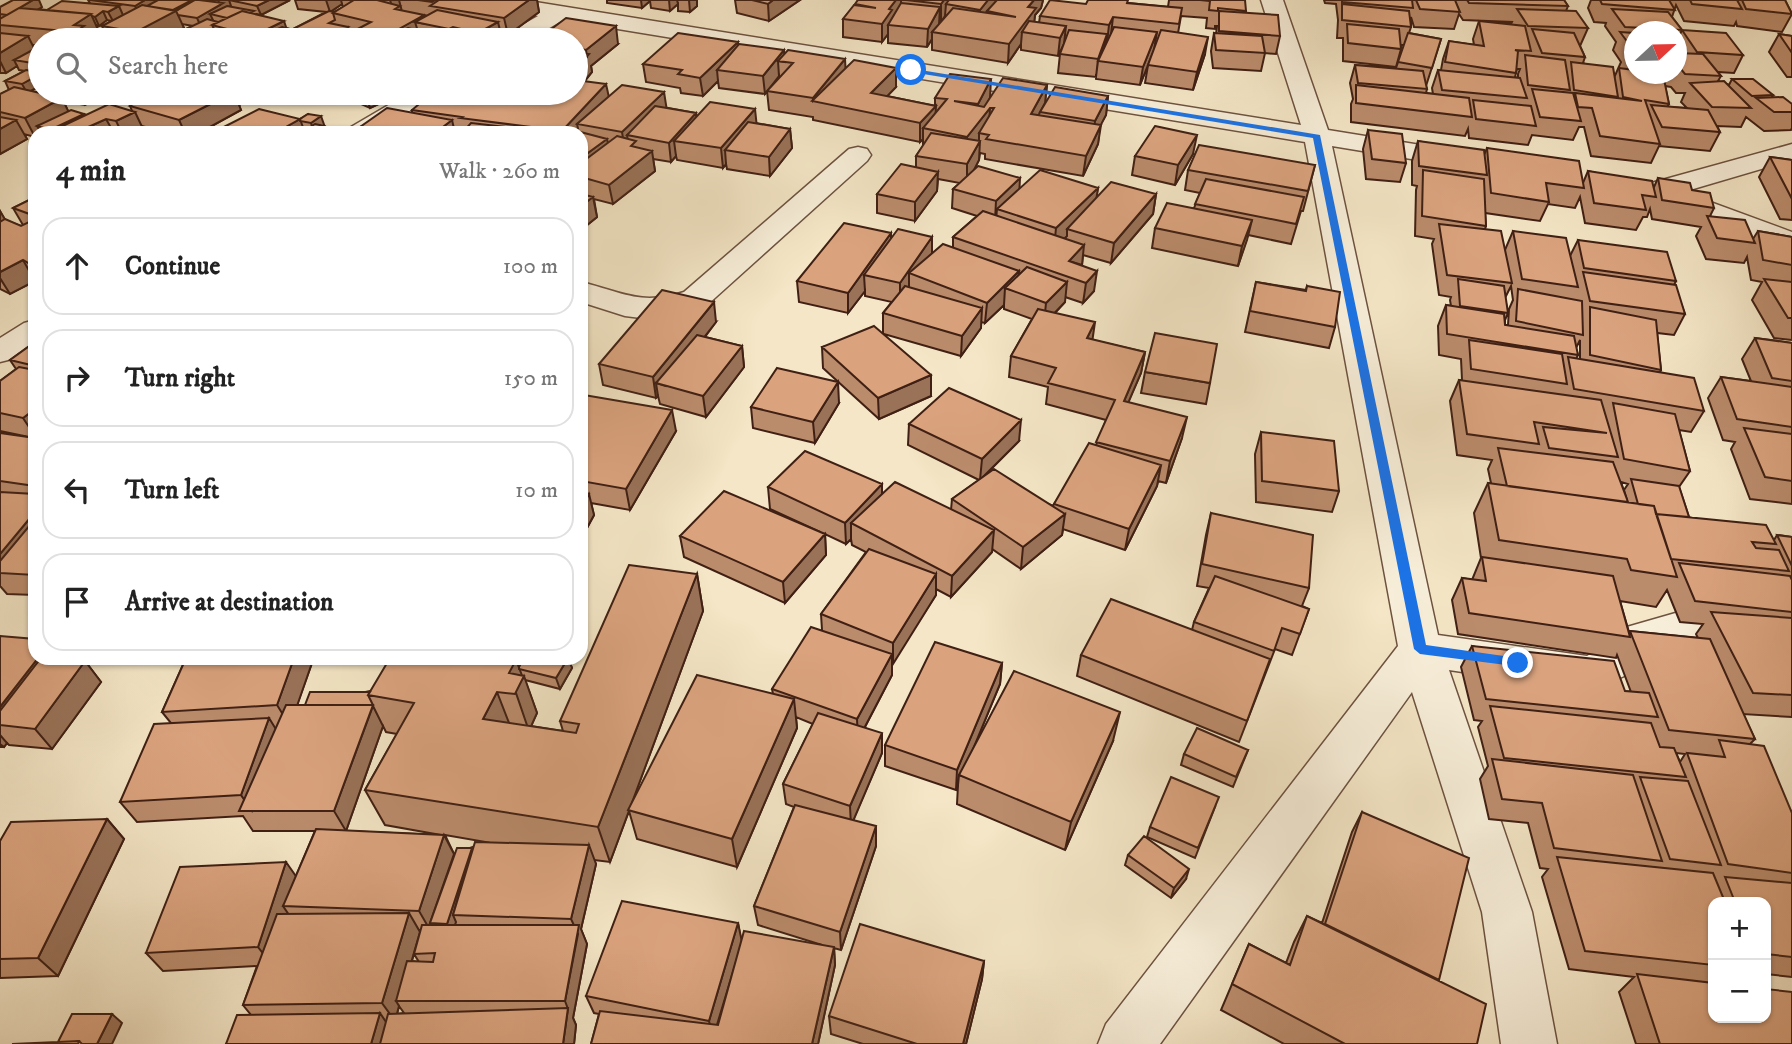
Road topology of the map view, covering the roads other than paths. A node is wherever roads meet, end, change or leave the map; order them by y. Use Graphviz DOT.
graph roads {
  1 [pos="482,0"];
  2 [pos="1272,0"];
  3 [pos="559,13"];
  4 [pos="533,28"];
  5 [pos="406,105"];
  6 [pos="372,126"];
  7 [pos="1317,136"];
  8 [pos="1792,152"];
  9 [pos="858,155"];
  10 [pos="1492,165"];
  11 [pos="1792,242"];
  12 [pos="588,294"];
  13 [pos="28,334"];
  14 [pos="0,352"];
  15 [pos="1792,639"];
  16 [pos="1420,649"];
  17 [pos="1126,1044"];
  18 [pos="1529,1044"];
  1 -- 3 [label="street"];
  2 -- 7 [label="street"];
  3 -- 4 [label="street"];
  3 -- 7 [label="street"];
  5 -- 6 [label="street"];
  7 -- 10 [label="street"];
  7 -- 16 [label="street"];
  8 -- 11 [label="street"];
  9 -- 12 [label="street"];
  13 -- 14 [label="street"];
  15 -- 16 [label="street"];
  16 -- 17 [label="street"];
  16 -- 18 [label="street"];
}
